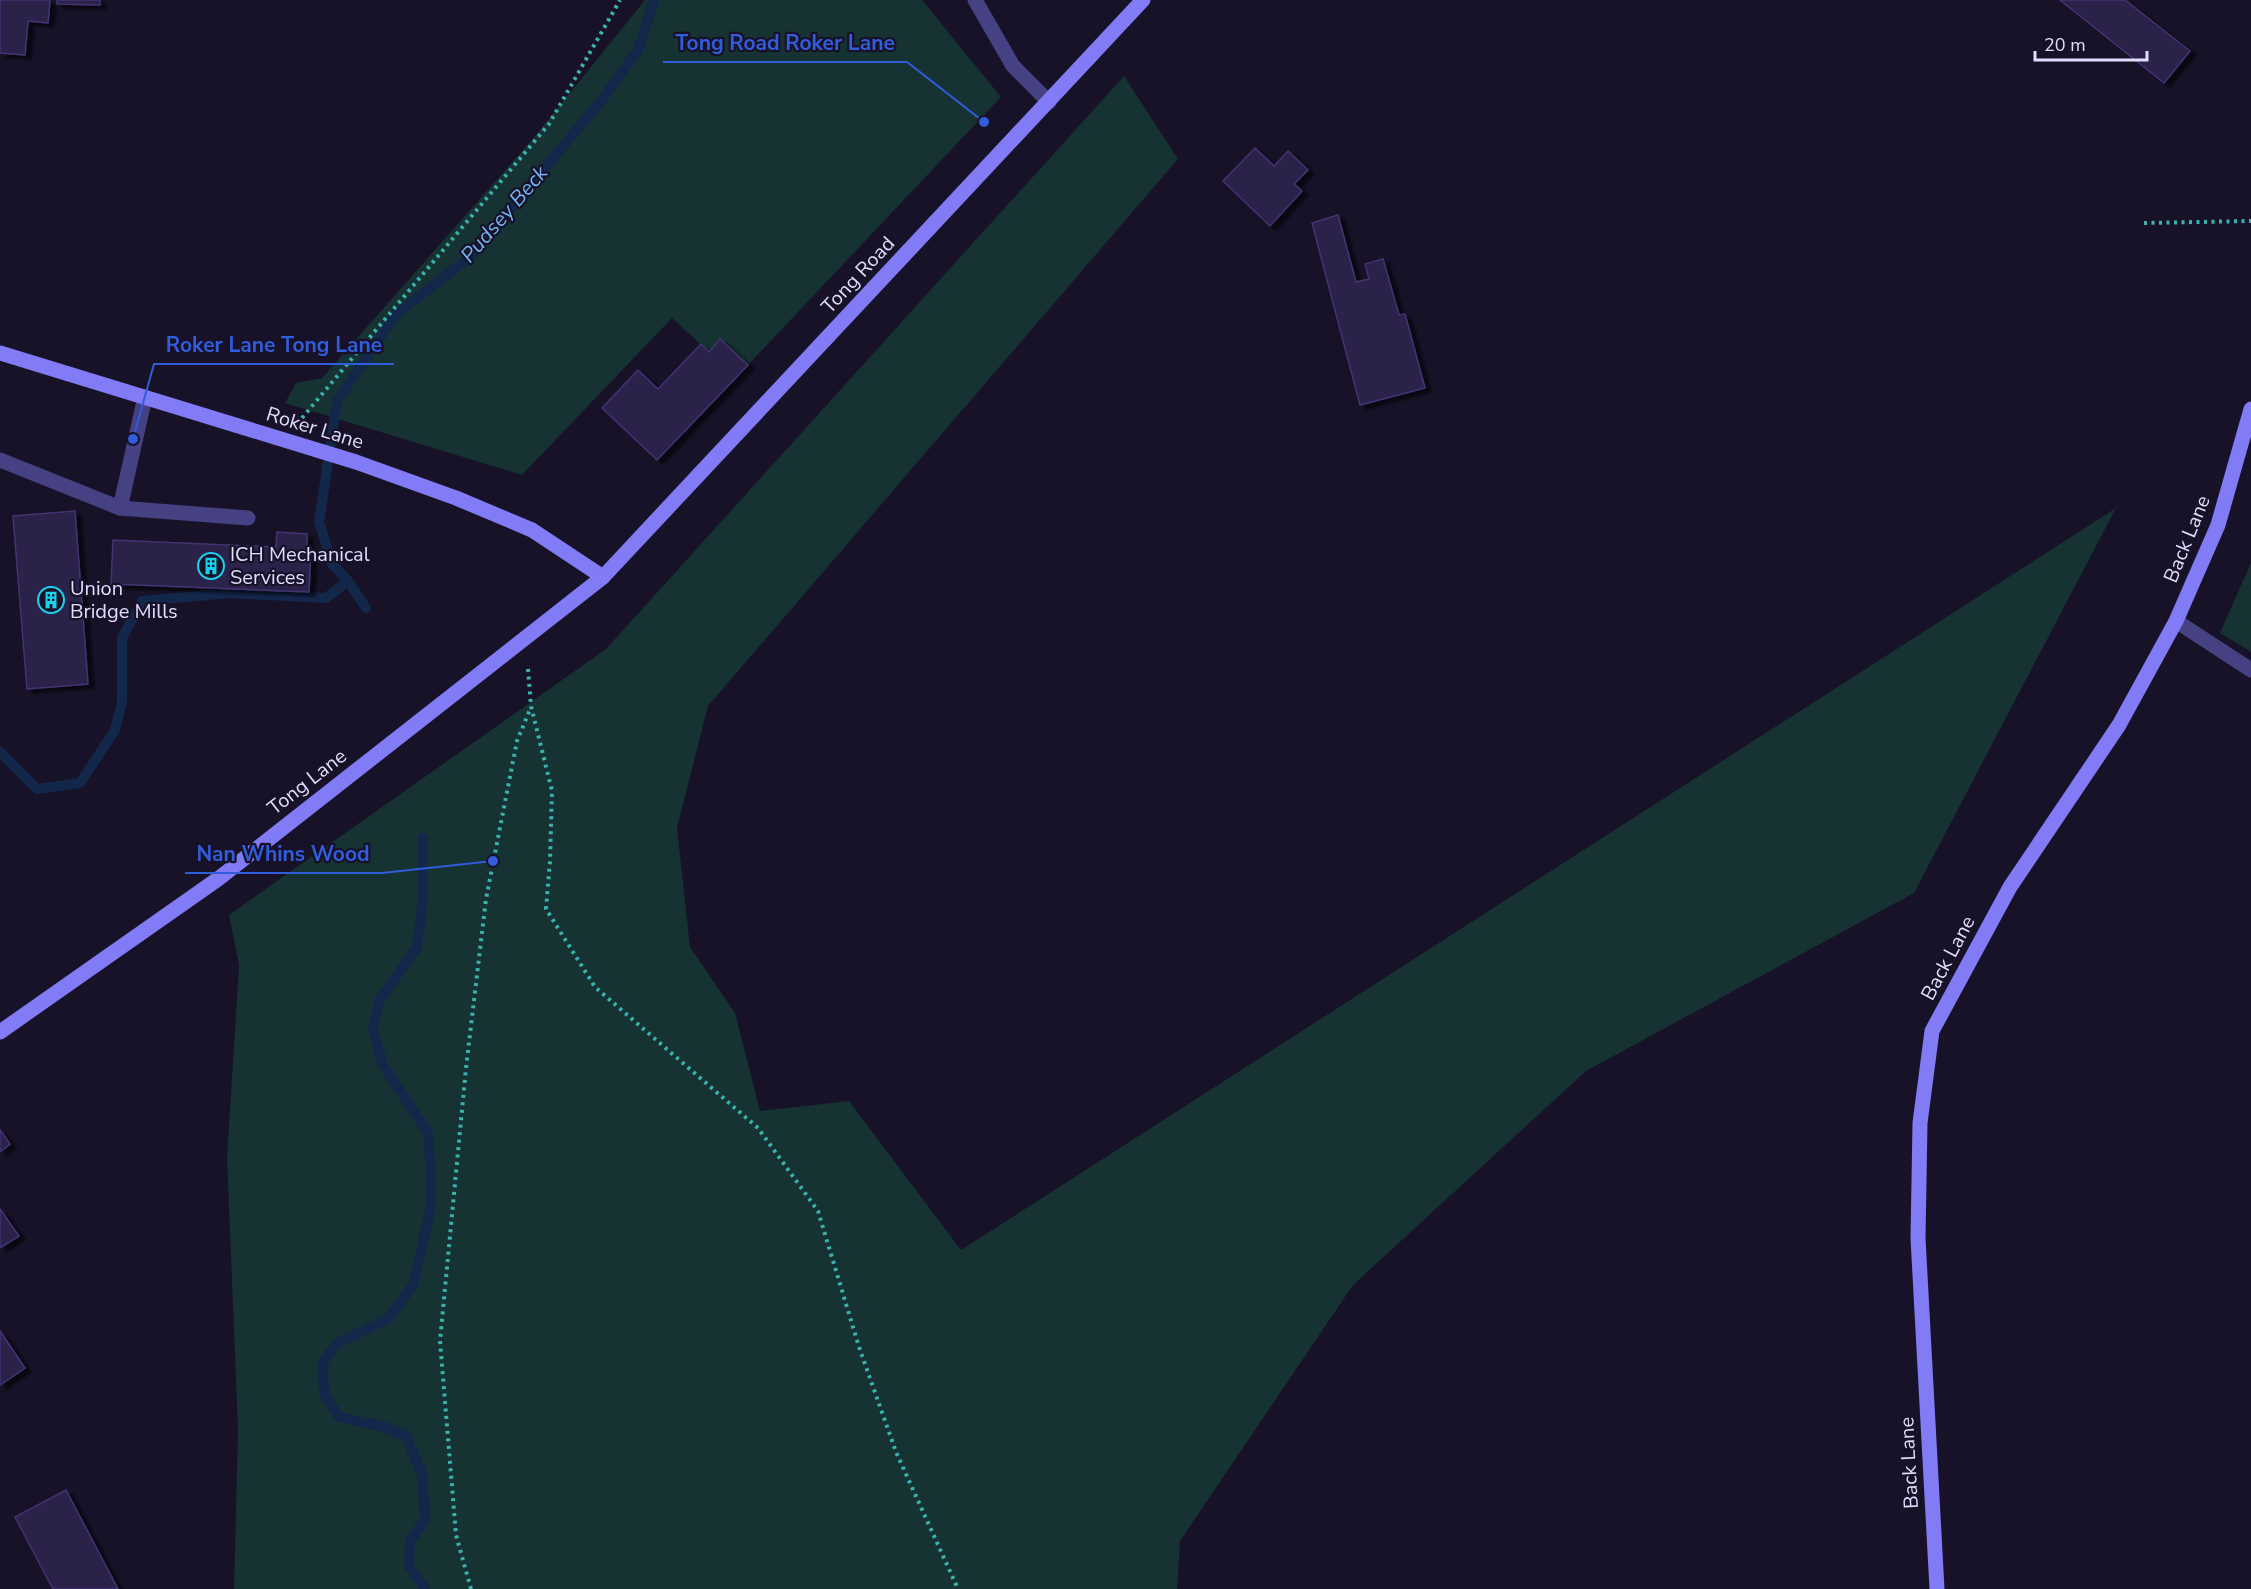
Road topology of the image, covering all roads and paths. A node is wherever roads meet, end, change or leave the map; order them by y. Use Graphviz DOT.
graph roads {
  1 [pos="620,0"];
  2 [pos="975,0"];
  3 [pos="1143,0"];
  4 [pos="1049,102"];
  5 [pos="2251,221"];
  6 [pos="2144,223"];
  7 [pos="0,353"];
  8 [pos="145,397"];
  9 [pos="314,405"];
  10 [pos="2251,409"];
  11 [pos="0,460"];
  12 [pos="120,508"];
  13 [pos="248,518"];
  14 [pos="603,577"];
  15 [pos="2176,621"];
  16 [pos="2251,670"];
  17 [pos="0,1032"];
  18 [pos="471,1589"];
  19 [pos="958,1589"];
  20 [pos="1937,1589"];
  1 -- 9 [label="path"];
  2 -- 4 [label="lane"];
  3 -- 4 [label="street, Tong Road"];
  4 -- 14 [label="street, Tong Road"];
  5 -- 6 [label="path"];
  7 -- 8 [label="street, Roker Lane"];
  8 -- 12 [label="lane"];
  8 -- 14 [label="street, Roker Lane"];
  10 -- 15 [label="street, Back Lane"];
  11 -- 12 [label="lane"];
  12 -- 13 [label="lane"];
  14 -- 17 [label="street, Tong Lane"];
  15 -- 16 [label="lane"];
  15 -- 20 [label="street, Back Lane"];
  18 -- 19 [label="path"];
}
